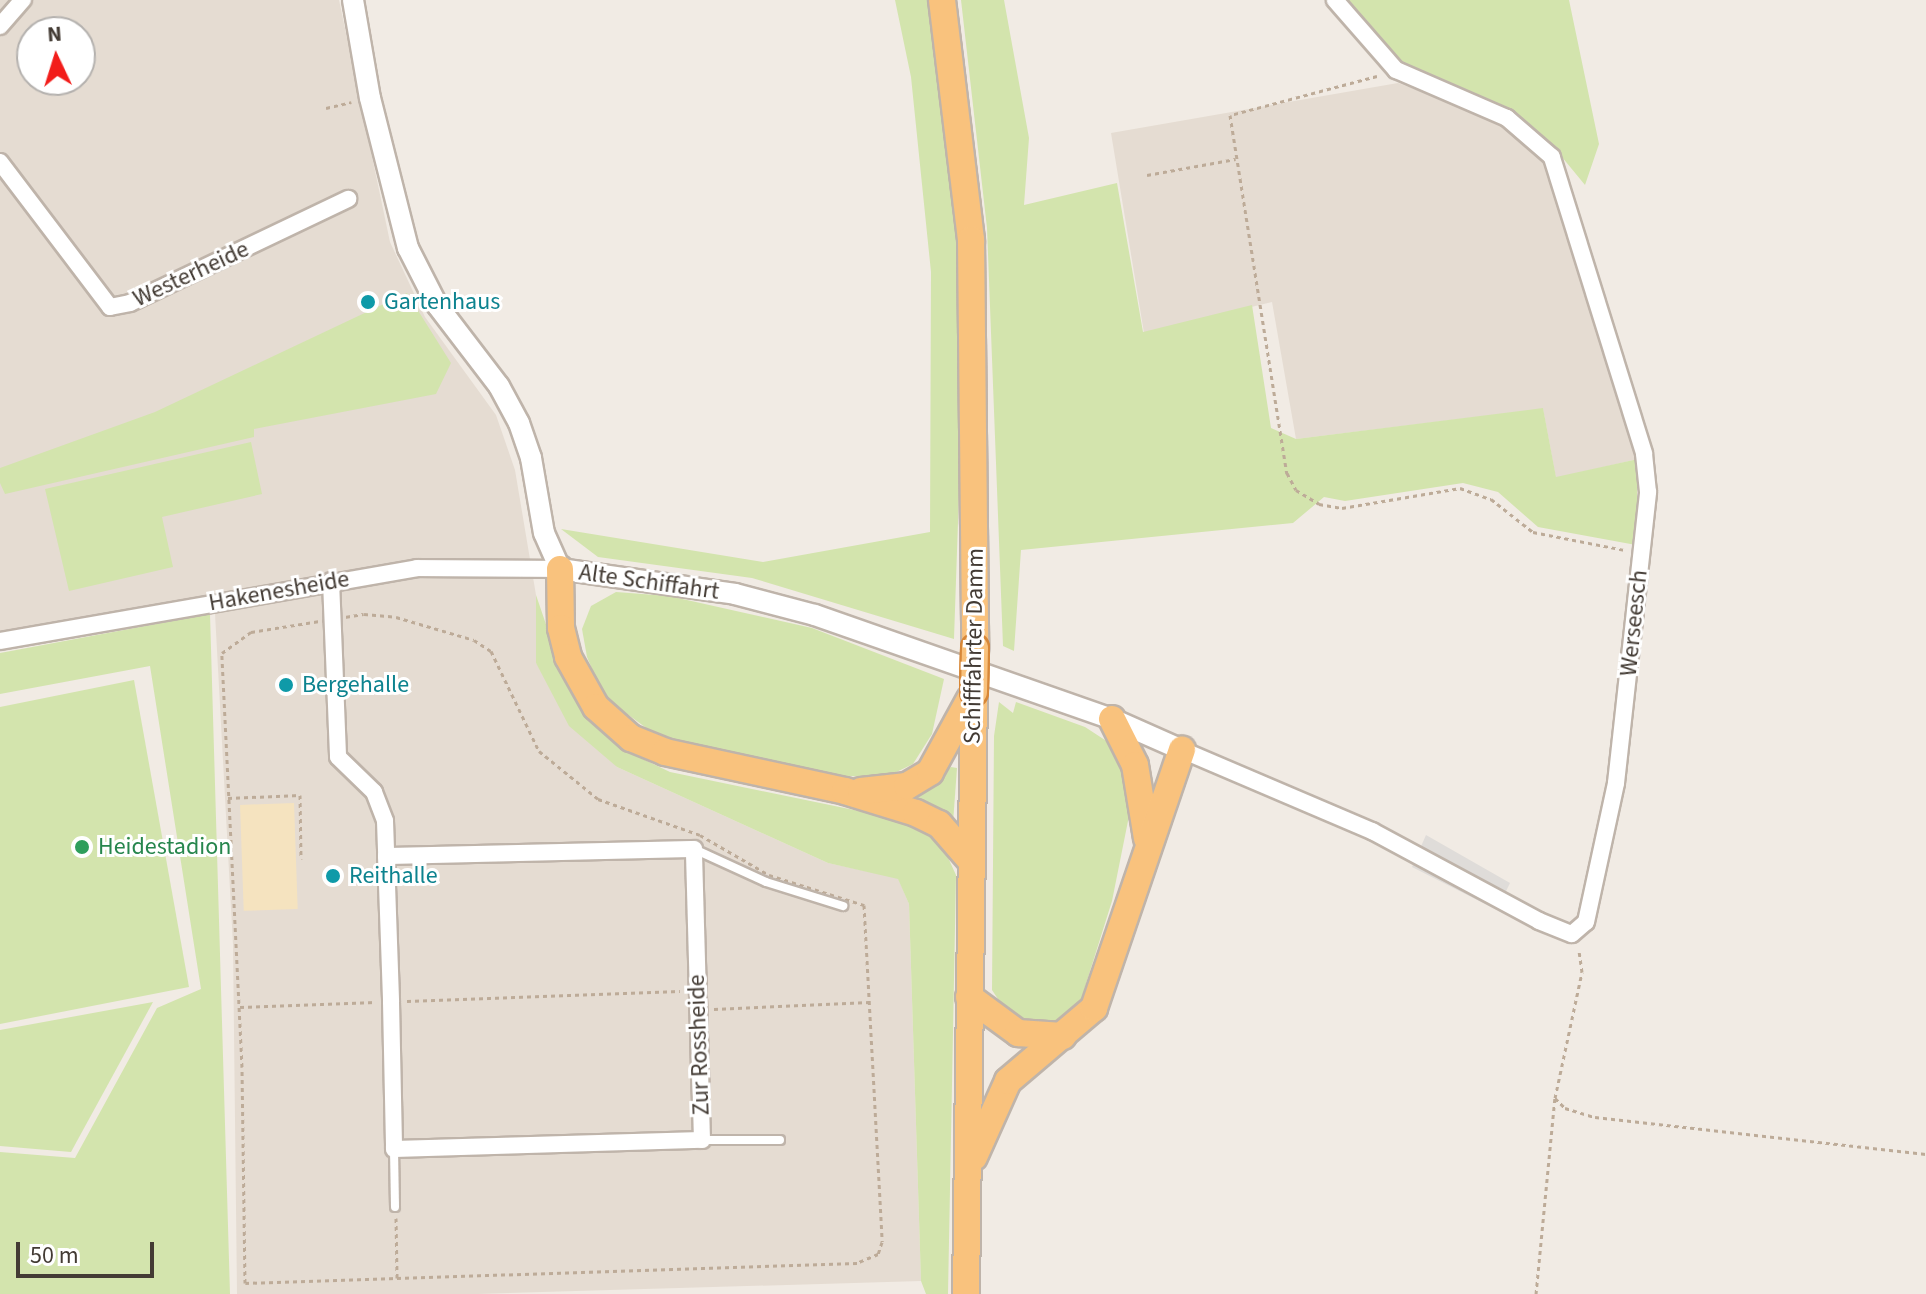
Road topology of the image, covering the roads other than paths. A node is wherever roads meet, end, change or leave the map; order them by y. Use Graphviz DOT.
graph roads {
  1 [pos="23,0"];
  2 [pos="353,0"];
  3 [pos="942,0"];
  4 [pos="1335,0"];
  5 [pos="0,26"];
  6 [pos="0,162"];
  7 [pos="348,199"];
  8 [pos="560,569"];
  9 [pos="331,581"];
  10 [pos="0,641"];
  11 [pos="974,692"];
  12 [pos="1112,719"];
  13 [pos="1182,750"];
  14 [pos="845,791"];
  15 [pos="1148,842"];
  16 [pos="694,849"];
  17 [pos="386,856"];
  18 [pos="971,861"];
  19 [pos="843,906"];
  20 [pos="969,997"];
  21 [pos="1063,1036"];
  22 [pos="702,1140"];
  23 [pos="780,1140"];
  24 [pos="394,1149"];
  25 [pos="968,1172"];
  26 [pos="395,1207"];
  27 [pos="966,1294"];
  1 -- 5 [label="street"];
  2 -- 8 [label="street, Alte Schiffahrt"];
  3 -- 11 [label="highway, Schifffahrter Damm, bridge"];
  4 -- 13 [label="street, Werseesch"];
  6 -- 7 [label="street, Westerheide"];
  8 -- 9 [label="street, Hakenesheide"];
  8 -- 12 [label="street, Alte Schiffahrt"];
  8 -- 14 [label="highway"];
  9 -- 10 [label="street, Hakenesheide"];
  9 -- 17 [label="street"];
  11 -- 14 [label="highway"];
  11 -- 18 [label="highway, Schifffahrter Damm"];
  12 -- 13 [label="street, Alte Schiffahrt"];
  12 -- 15 [label="highway"];
  13 -- 15 [label="highway"];
  14 -- 18 [label="highway"];
  15 -- 21 [label="highway"];
  16 -- 17 [label="street"];
  16 -- 19 [label="lane"];
  16 -- 22 [label="street, Zur Rossheide"];
  17 -- 24 [label="street"];
  18 -- 20 [label="highway, Schifffahrter Damm"];
  20 -- 21 [label="highway"];
  20 -- 25 [label="highway, Schifffahrter Damm"];
  21 -- 25 [label="highway"];
  22 -- 23 [label="lane"];
  22 -- 24 [label="street, Zur Rossheide"];
  24 -- 26 [label="lane"];
  25 -- 27 [label="highway, Schifffahrter Damm"];
}
